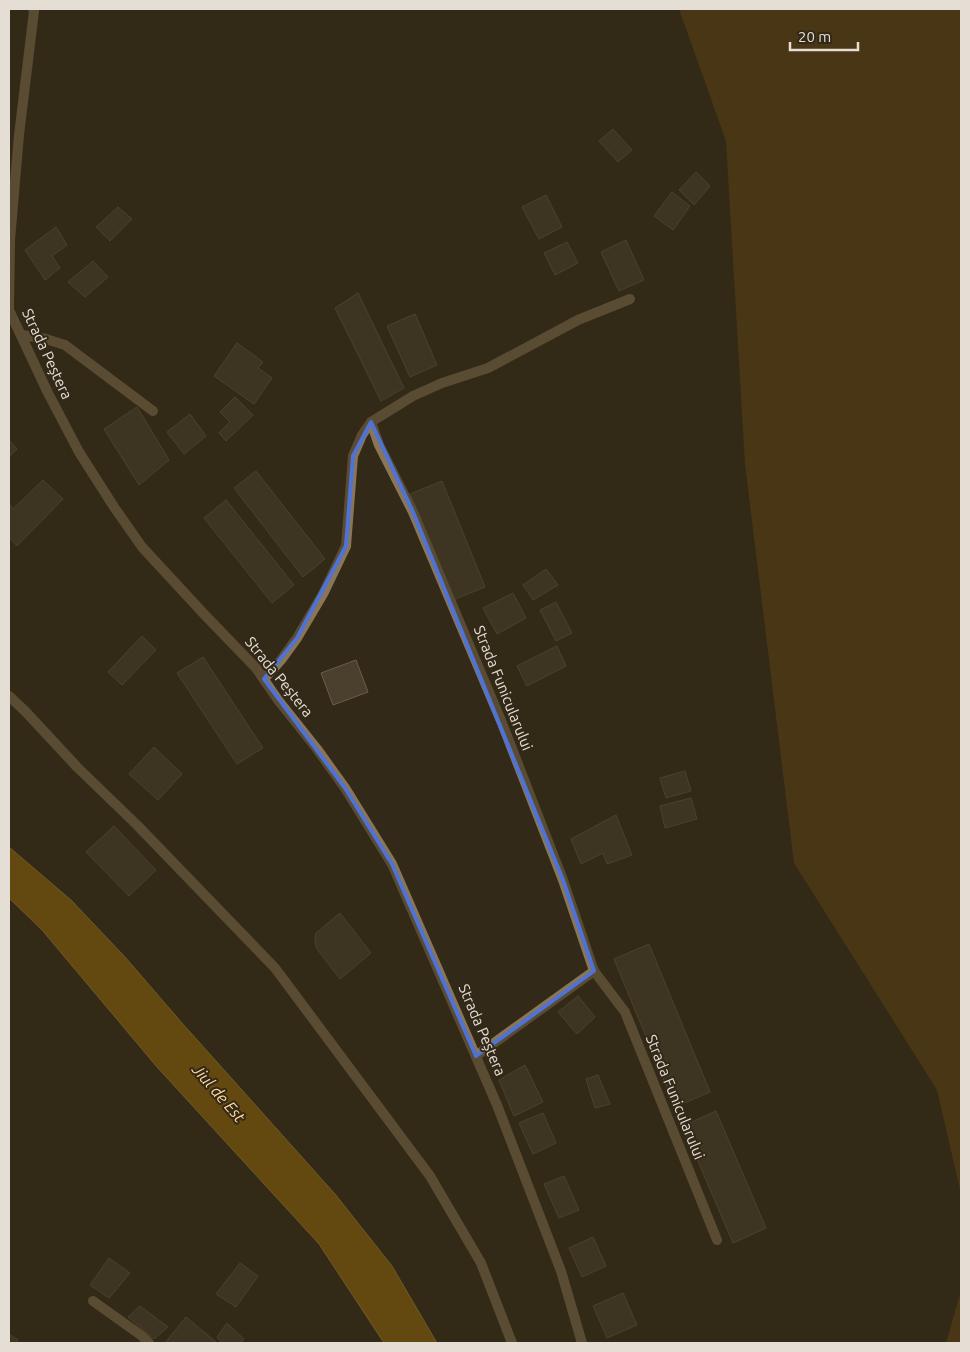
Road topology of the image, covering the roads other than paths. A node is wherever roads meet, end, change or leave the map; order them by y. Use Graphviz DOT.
graph roads {
  1 [pos="35,10"];
  2 [pos="630,299"];
  3 [pos="22,335"];
  4 [pos="153,411"];
  5 [pos="371,422"];
  6 [pos="264,679"];
  7 [pos="9,696"];
  8 [pos="594,970"];
  9 [pos="476,1056"];
  10 [pos="717,1240"];
  11 [pos="93,1301"];
  12 [pos="149,1343"];
  13 [pos="512,1343"];
  14 [pos="582,1343"];
  1 -- 3 [label="street, Strada Peștera"];
  2 -- 5 [label="street"];
  3 -- 4 [label="street"];
  3 -- 6 [label="street, Strada Peștera"];
  5 -- 6 [label="street"];
  5 -- 8 [label="street, Strada Funicularului"];
  6 -- 9 [label="street, Strada Peștera"];
  7 -- 13 [label="street"];
  8 -- 9 [label="street"];
  8 -- 10 [label="street, Strada Funicularului"];
  9 -- 14 [label="street, Strada Peștera"];
  11 -- 12 [label="street"];
}
